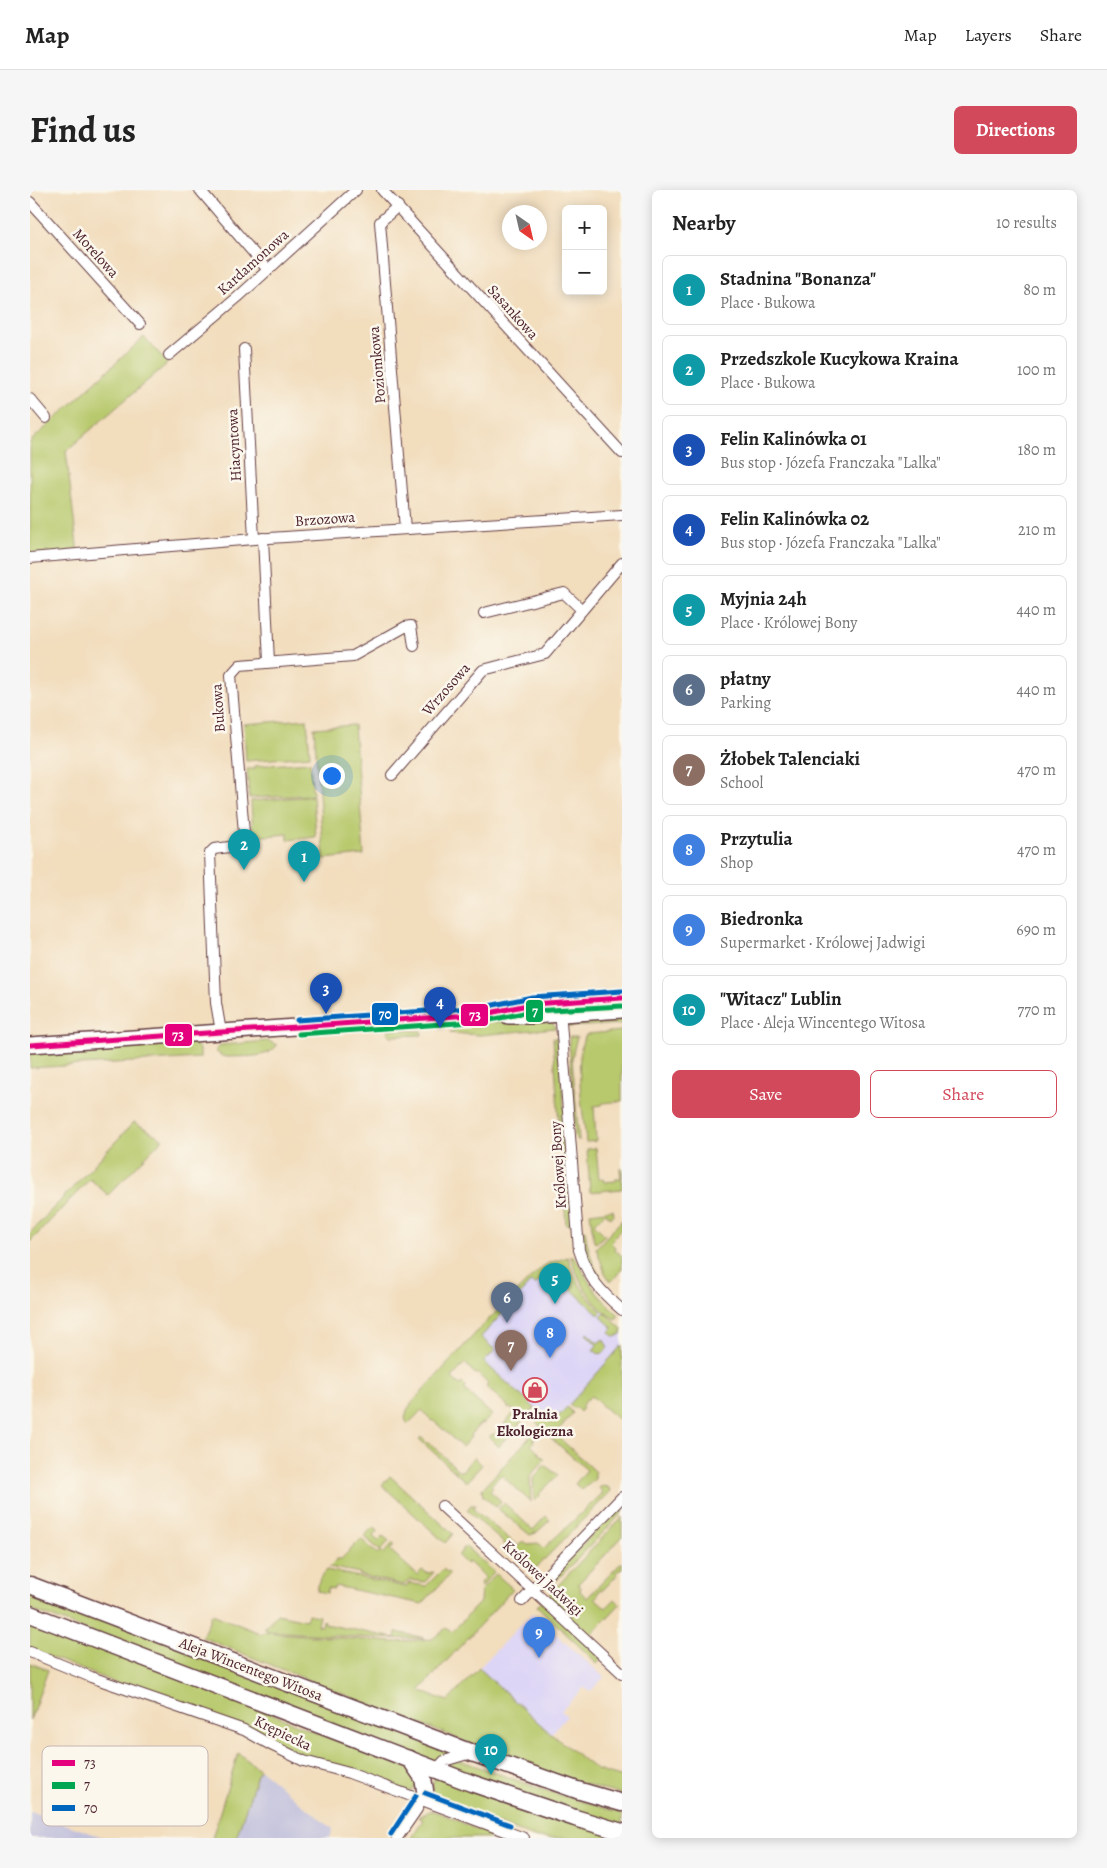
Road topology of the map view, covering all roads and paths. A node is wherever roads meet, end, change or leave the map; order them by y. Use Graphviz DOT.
graph roads {
  1 [pos="200,190"];
  2 [pos="356,190"];
  3 [pos="382,190"];
  4 [pos="30,202"];
  5 [pos="398,206"];
  6 [pos="268,270"];
  7 [pos="140,324"];
  8 [pos="244,349"];
  9 [pos="169,355"];
  10 [pos="30,399"];
  11 [pos="46,418"];
  12 [pos="622,453"];
  13 [pos="622,515"];
  14 [pos="405,529"];
  15 [pos="258,538"];
  16 [pos="30,558"];
  17 [pos="622,563"];
  18 [pos="582,610"];
  19 [pos="484,613"];
  20 [pos="414,646"];
  21 [pos="269,662"];
  22 [pos="392,775"];
  23 [pos="622,998"];
  24 [pos="560,1008"];
  25 [pos="622,1010"];
  26 [pos="221,1032"];
  27 [pos="30,1045"];
  28 [pos="622,1310"];
  29 [pos="622,1497"];
  30 [pos="442,1506"];
  31 [pos="30,1585"];
  32 [pos="534,1589"];
  33 [pos="522,1601"];
  34 [pos="30,1614"];
  35 [pos="30,1652"];
  36 [pos="622,1673"];
  37 [pos="472,1753"];
  38 [pos="410,1759"];
  39 [pos="435,1769"];
  40 [pos="423,1795"];
  41 [pos="622,1803"];
  42 [pos="622,1832"];
  43 [pos="397,1838"];
  44 [pos="524,1838"];
  1 -- 6 [label="street"];
  2 -- 6 [label="street, Kardamonowa"];
  3 -- 5 [label="street, Sasankowa"];
  4 -- 7 [label="street, Morelowa"];
  5 -- 12 [label="street, Sasankowa"];
  5 -- 14 [label="street, Poziomkowa"];
  6 -- 9 [label="street, Kardamonowa"];
  8 -- 15 [label="street, Hiacyntowa"];
  10 -- 11 [label="street"];
  13 -- 14 [label="street, Brzozowa"];
  14 -- 15 [label="street, Brzozowa"];
  15 -- 16 [label="street, Brzozowa"];
  15 -- 21 [label="street"];
  17 -- 18 [label="street, Wrzosowa"];
  18 -- 19 [label="street"];
  18 -- 22 [label="street, Wrzosowa"];
  20 -- 21 [label="street, Bukowa"];
  21 -- 26 [label="street, Bukowa"];
  23 -- 24 [label="street"];
  24 -- 25 [label="street"];
  24 -- 26 [label="street"];
  24 -- 28 [label="street, Królowej Bony"];
  26 -- 27 [label="street"];
  29 -- 32 [label="street"];
  30 -- 32 [label="street, Królowej Jadwigi"];
  31 -- 37 [label="main road, Aleja Wincentego Witosa"];
  32 -- 33 [label="street"];
  32 -- 36 [label="street, Królowej Jadwigi"];
  34 -- 38 [label="main road, Aleja Wincentego Witosa"];
  35 -- 40 [label="street, Krępiecka"];
  37 -- 39 [label="street"];
  37 -- 41 [label="main road, Aleja Wincentego Witosa"];
  38 -- 39 [label="main road, Aleja Wincentego Witosa"];
  38 -- 40 [label="main road"];
  39 -- 40 [label="street"];
  39 -- 42 [label="main road, Aleja Wincentego Witosa"];
  40 -- 43 [label="street"];
  40 -- 44 [label="street, Krępiecka"];
}
